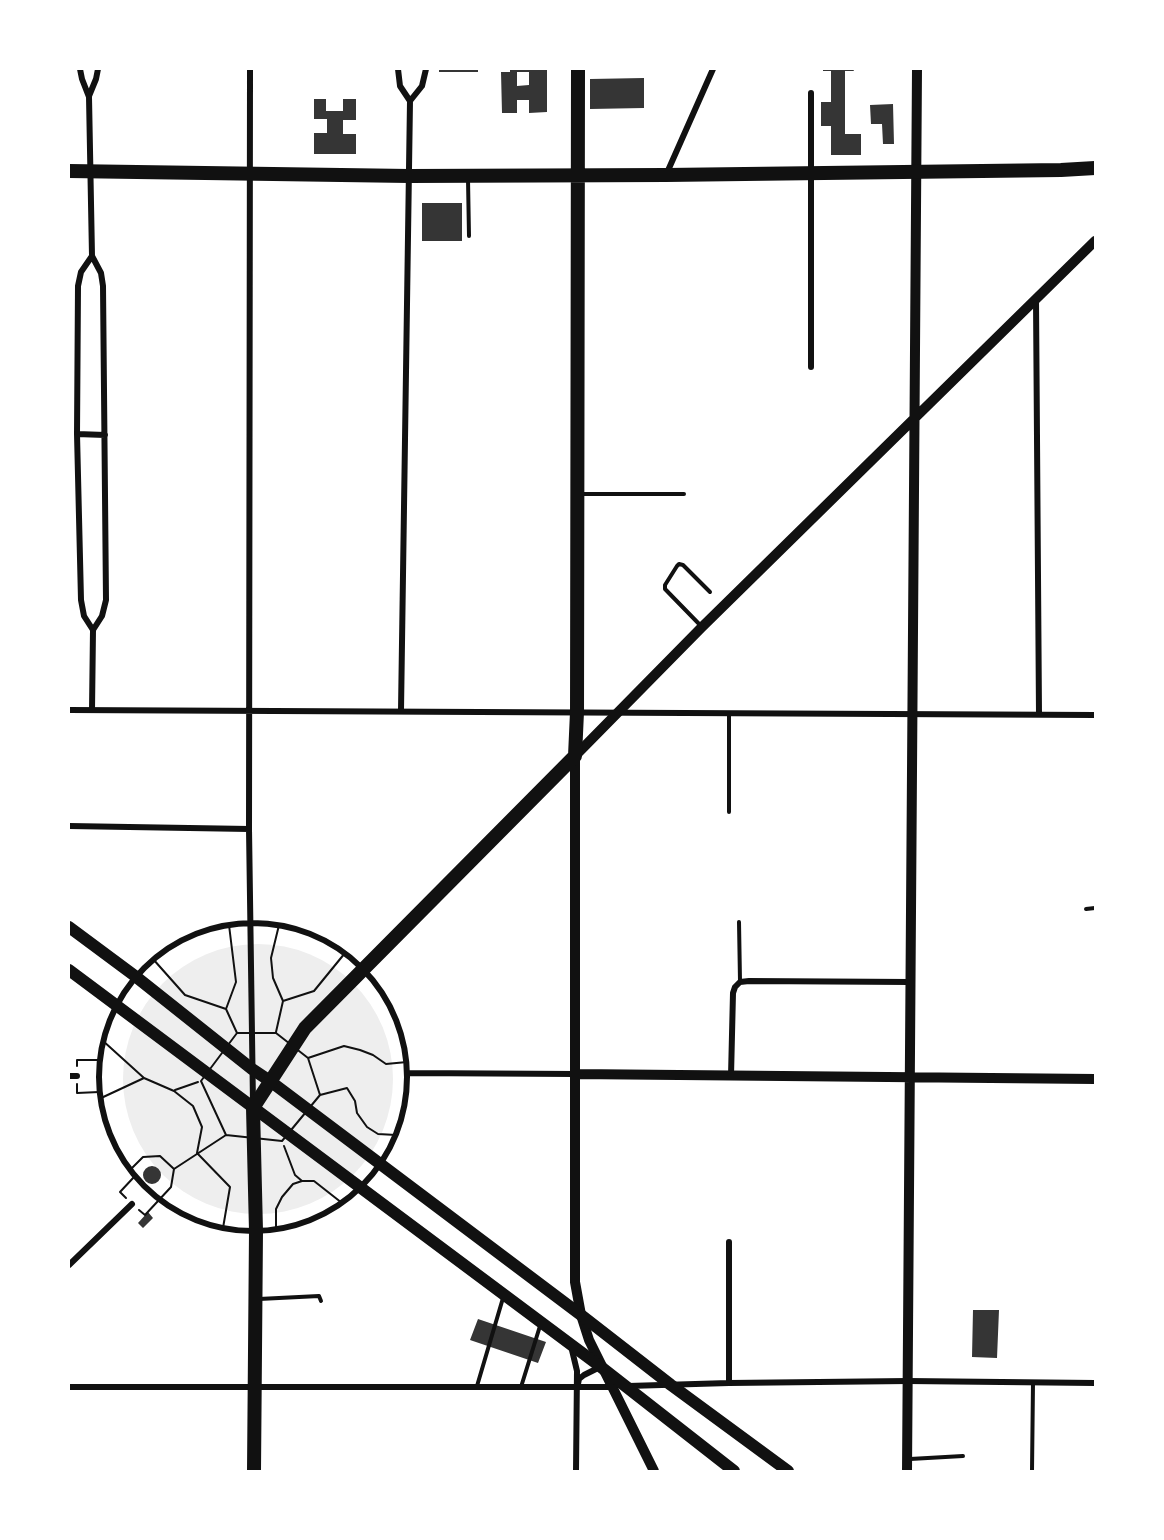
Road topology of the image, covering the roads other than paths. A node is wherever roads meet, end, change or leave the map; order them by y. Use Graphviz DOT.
graph roads {
  1 [pos="80,69"];
  2 [pos="98,69"];
  3 [pos="250,69"];
  4 [pos="398,69"];
  5 [pos="426,69"];
  6 [pos="578,69"];
  7 [pos="713,69"];
  8 [pos="917,69"];
  9 [pos="811,93"];
  10 [pos="89,97"];
  11 [pos="410,101"];
  12 [pos="1095,168"];
  13 [pos="69,171"];
  14 [pos="90,171"];
  15 [pos="916,171"];
  16 [pos="811,173"];
  17 [pos="250,175"];
  18 [pos="666,175"];
  19 [pos="409,176"];
  20 [pos="468,176"];
  21 [pos="578,176"];
  22 [pos="469,236"];
  23 [pos="1095,241"];
  24 [pos="92,255"];
  25 [pos="1036,299"];
  26 [pos="811,367"];
  27 [pos="914,420"];
  28 [pos="77,434"];
  29 [pos="105,435"];
  30 [pos="577,494"];
  31 [pos="684,494"];
  32 [pos="710,592"];
  33 [pos="702,627"];
  34 [pos="93,630"];
  35 [pos="69,710"];
  36 [pos="92,710"];
  37 [pos="250,710"];
  38 [pos="401,710"];
  39 [pos="576,712"];
  40 [pos="618,712"];
  41 [pos="729,713"];
  42 [pos="912,714"];
  43 [pos="1039,714"];
  44 [pos="1095,715"];
  45 [pos="575,756"];
  46 [pos="729,812"];
  47 [pos="69,826"];
  48 [pos="249,829"];
  49 [pos="1095,908"];
  50 [pos="1086,909"];
  51 [pos="739,922"];
  52 [pos="250,923"];
  53 [pos="69,927"];
  54 [pos="364,969"];
  55 [pos="69,970"];
  56 [pos="135,976"];
  57 [pos="740,982"];
  58 [pos="910,982"];
  59 [pos="116,1005"];
  60 [pos="252,1069"];
  61 [pos="408,1073"];
  62 [pos="575,1074"];
  63 [pos="69,1076"];
  64 [pos="77,1076"];
  65 [pos="731,1076"];
  66 [pos="909,1077"];
  67 [pos="1095,1079"];
  68 [pos="270,1081"];
  69 [pos="253,1108"];
  70 [pos="380,1164"];
  71 [pos="360,1188"];
  72 [pos="132,1204"];
  73 [pos="256,1231"];
  74 [pos="729,1242"];
  75 [pos="69,1265"];
  76 [pos="504,1295"];
  77 [pos="255,1299"];
  78 [pos="321,1301"];
  79 [pos="580,1315"];
  80 [pos="542,1323"];
  81 [pos="570,1344"];
  82 [pos="601,1367"];
  83 [pos="908,1381"];
  84 [pos="1033,1382"];
  85 [pos="729,1383"];
  86 [pos="1095,1383"];
  87 [pos="671,1385"];
  88 [pos="625,1386"];
  89 [pos="69,1387"];
  90 [pos="255,1387"];
  91 [pos="576,1387"];
  92 [pos="612,1387"];
  93 [pos="477,1388"];
  94 [pos="521,1388"];
  95 [pos="963,1456"];
  96 [pos="907,1459"];
  97 [pos="1032,1470"];
  98 [pos="254,1471"];
  99 [pos="576,1471"];
  100 [pos="654,1471"];
  101 [pos="734,1471"];
  102 [pos="788,1471"];
  103 [pos="907,1471"];
  1 -- 10 [label="street"];
  2 -- 10 [label="street"];
  3 -- 17 [label="street"];
  4 -- 11 [label="street"];
  5 -- 11 [label="street"];
  6 -- 21 [label="main road"];
  7 -- 18 [label="street"];
  8 -- 15 [label="street"];
  9 -- 16 [label="street"];
  10 -- 14 [label="street"];
  11 -- 19 [label="street"];
  12 -- 15 [label="main road"];
  13 -- 14 [label="main road"];
  14 -- 17 [label="main road"];
  14 -- 24 [label="street"];
  15 -- 16 [label="main road"];
  15 -- 27 [label="street"];
  16 -- 18 [label="main road"];
  16 -- 26 [label="street"];
  17 -- 19 [label="main road"];
  17 -- 37 [label="street"];
  18 -- 21 [label="main road"];
  19 -- 20 [label="main road"];
  19 -- 38 [label="street"];
  20 -- 21 [label="main road"];
  20 -- 22 [label="lane"];
  21 -- 30 [label="main road"];
  23 -- 25 [label="street"];
  24 -- 28 [label="street"];
  24 -- 29 [label="street"];
  25 -- 27 [label="street"];
  25 -- 43 [label="street"];
  27 -- 33 [label="street"];
  27 -- 42 [label="street"];
  28 -- 29 [label="street"];
  28 -- 34 [label="street"];
  29 -- 34 [label="street"];
  30 -- 31 [label="lane"];
  30 -- 39 [label="main road"];
  32 -- 33 [label="lane"];
  33 -- 40 [label="street"];
  34 -- 36 [label="street"];
  35 -- 36 [label="street"];
  36 -- 37 [label="street"];
  37 -- 38 [label="street"];
  37 -- 48 [label="street"];
  38 -- 39 [label="street"];
  39 -- 40 [label="street"];
  39 -- 45 [label="main road"];
  40 -- 41 [label="street"];
  40 -- 45 [label="street"];
  41 -- 42 [label="street"];
  41 -- 46 [label="lane"];
  42 -- 43 [label="street"];
  42 -- 58 [label="street"];
  43 -- 44 [label="street"];
  45 -- 54 [label="main road"];
  45 -- 62 [label="street"];
  47 -- 48 [label="street"];
  48 -- 52 [label="street"];
  49 -- 50 [label="lane"];
  51 -- 57 [label="lane"];
  52 -- 54 [label="street"];
  52 -- 56 [label="street"];
  52 -- 60 [label="street"];
  53 -- 56 [label="main road"];
  54 -- 61 [label="street"];
  54 -- 68 [label="main road"];
  55 -- 59 [label="main road"];
  56 -- 59 [label="street"];
  56 -- 60 [label="main road"];
  57 -- 58 [label="street"];
  57 -- 65 [label="street"];
  58 -- 66 [label="street"];
  59 -- 69 [label="main road"];
  59 -- 73 [label="street"];
  60 -- 68 [label="main road"];
  60 -- 69 [label="street"];
  61 -- 62 [label="street"];
  61 -- 70 [label="street"];
  62 -- 65 [label="street"];
  62 -- 79 [label="street"];
  63 -- 64 [label="street"];
  65 -- 66 [label="street"];
  66 -- 67 [label="street"];
  66 -- 83 [label="street"];
  68 -- 69 [label="main road"];
  68 -- 70 [label="main road"];
  69 -- 71 [label="main road"];
  69 -- 73 [label="main road"];
  70 -- 71 [label="street"];
  70 -- 79 [label="main road"];
  71 -- 73 [label="street"];
  71 -- 76 [label="main road"];
  72 -- 75 [label="street"];
  73 -- 77 [label="main road"];
  74 -- 85 [label="street"];
  76 -- 80 [label="main road"];
  76 -- 93 [label="lane"];
  77 -- 78 [label="lane"];
  77 -- 90 [label="main road"];
  79 -- 82 [label="street"];
  79 -- 87 [label="main road"];
  80 -- 81 [label="main road"];
  80 -- 94 [label="lane"];
  81 -- 82 [label="main road"];
  81 -- 91 [label="street"];
  82 -- 88 [label="main road"];
  82 -- 91 [label="street"];
  82 -- 92 [label="street"];
  83 -- 84 [label="street"];
  83 -- 85 [label="street"];
  83 -- 96 [label="street"];
  84 -- 86 [label="street"];
  84 -- 97 [label="lane"];
  85 -- 87 [label="street"];
  87 -- 88 [label="street"];
  87 -- 102 [label="main road"];
  88 -- 92 [label="street"];
  88 -- 101 [label="main road"];
  89 -- 90 [label="street"];
  90 -- 93 [label="street"];
  90 -- 98 [label="main road"];
  91 -- 92 [label="street"];
  91 -- 94 [label="street"];
  91 -- 99 [label="street"];
  92 -- 100 [label="street"];
  93 -- 94 [label="street"];
  95 -- 96 [label="lane"];
  96 -- 103 [label="street"];
}
